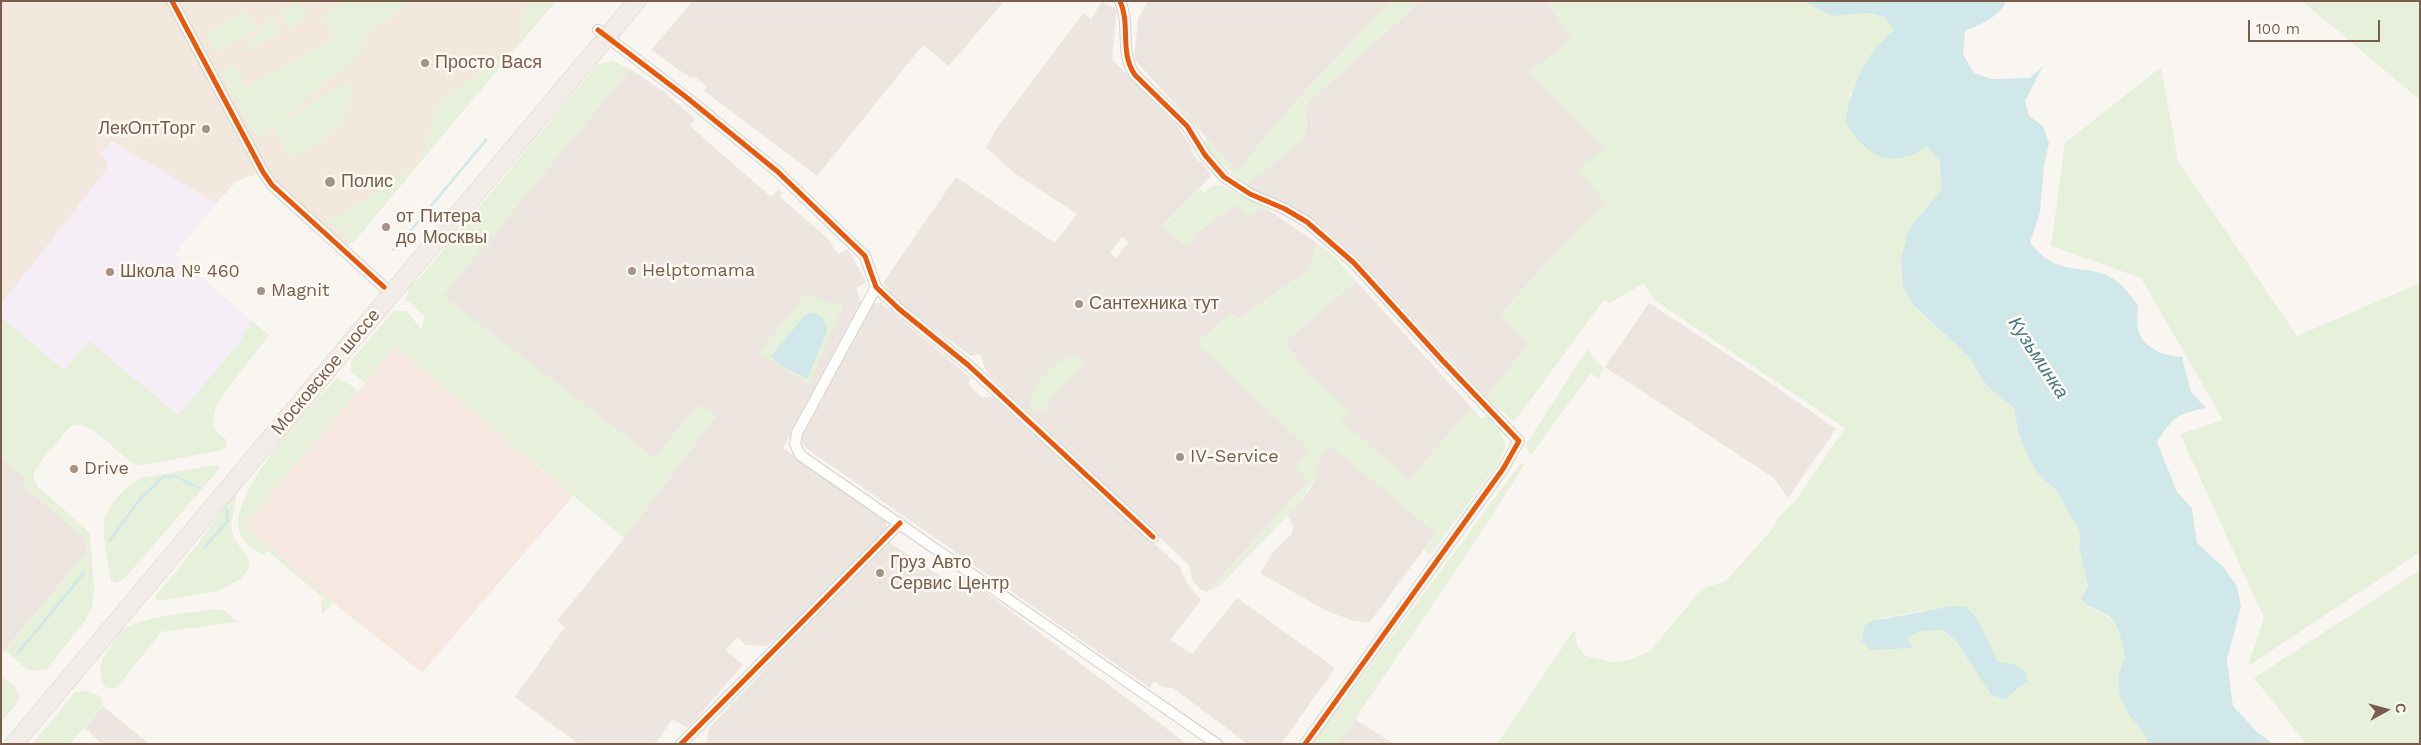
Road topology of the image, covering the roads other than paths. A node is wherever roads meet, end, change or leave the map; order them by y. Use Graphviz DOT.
graph roads {
  1 [pos="172,1"];
  2 [pos="622,1"];
  3 [pos="638,1"];
  4 [pos="1120,1"];
  5 [pos="603,34"];
  6 [pos="876,286"];
  7 [pos="384,287"];
  8 [pos="900,523"];
  9 [pos="1153,537"];
  10 [pos="1,744"];
  11 [pos="14,744"];
  12 [pos="682,744"];
  13 [pos="1217,744"];
  14 [pos="1305,744"];
  1 -- 7 [label="street"];
  2 -- 5 [label="highway, Московское шоссе"];
  3 -- 5 [label="highway, Московское шоссе"];
  4 -- 14 [label="street"];
  5 -- 6 [label="street"];
  5 -- 7 [label="highway, Московское шоссе"];
  5 -- 11 [label="highway, Московское шоссе"];
  6 -- 8 [label="street"];
  6 -- 9 [label="street"];
  7 -- 10 [label="highway, Московское шоссе"];
  8 -- 12 [label="street"];
  8 -- 13 [label="street"];
}
